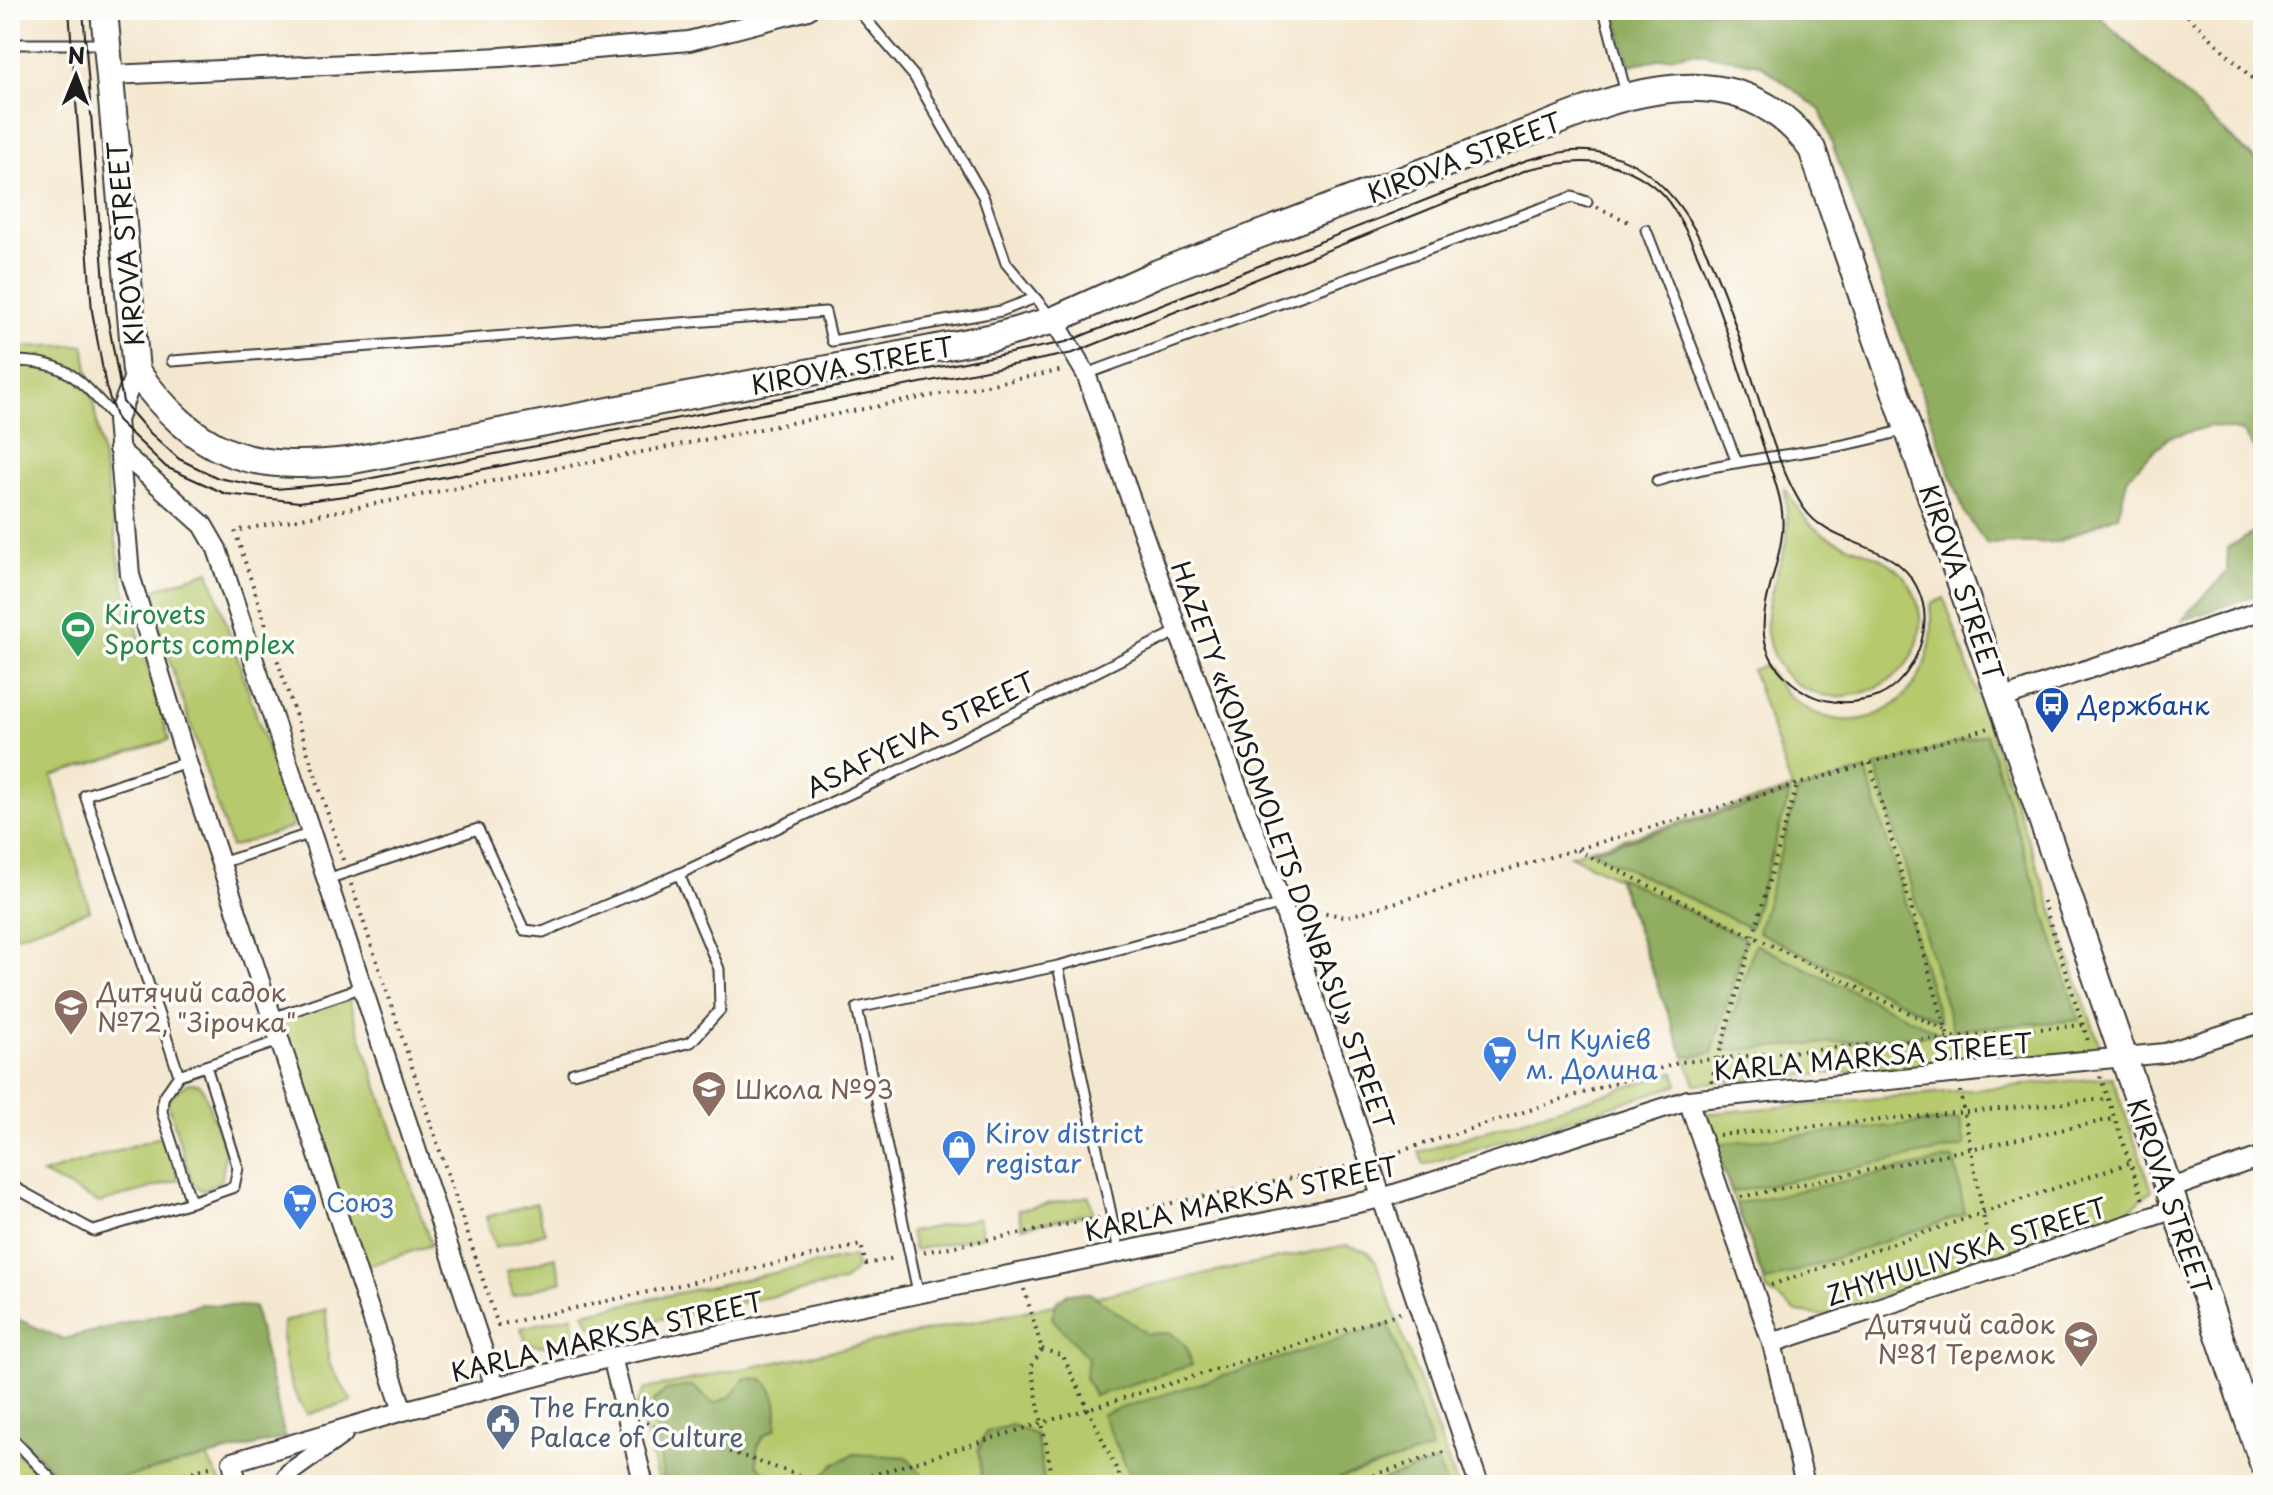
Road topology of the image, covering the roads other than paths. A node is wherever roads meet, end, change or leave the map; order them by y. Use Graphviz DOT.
graph roads {
  1 [pos="104,10"];
  2 [pos="808,10"];
  3 [pos="858,10"];
  4 [pos="1604,10"];
  5 [pos="10,44"];
  6 [pos="108,44"];
  7 [pos="111,75"];
  8 [pos="1627,96"];
  9 [pos="1587,202"];
  10 [pos="1646,230"];
  11 [pos="1035,298"];
  12 [pos="1054,320"];
  13 [pos="10,361"];
  14 [pos="172,361"];
  15 [pos="136,371"];
  16 [pos="1086,374"];
  17 [pos="117,420"];
  18 [pos="1909,428"];
  19 [pos="118,449"];
  20 [pos="1736,460"];
  21 [pos="1657,481"];
  22 [pos="2263,610"];
  23 [pos="1178,631"];
  24 [pos="2006,710"];
  25 [pos="187,762"];
  26 [pos="309,834"];
  27 [pos="221,863"];
  28 [pos="679,874"];
  29 [pos="324,880"];
  30 [pos="1282,904"];
  31 [pos="1058,966"];
  32 [pos="360,988"];
  33 [pos="272,1018"];
  34 [pos="2263,1022"];
  35 [pos="279,1041"];
  36 [pos="2122,1059"];
  37 [pos="206,1066"];
  38 [pos="573,1073"];
  39 [pos="179,1075"];
  40 [pos="1688,1100"];
  41 [pos="2263,1156"];
  42 [pos="10,1185"];
  43 [pos="1382,1198"];
  44 [pos="2172,1199"];
  45 [pos="191,1202"];
  46 [pos="1119,1251"];
  47 [pos="918,1292"];
  48 [pos="1772,1343"];
  49 [pos="612,1357"];
  50 [pos="495,1387"];
  51 [pos="403,1411"];
  52 [pos="357,1424"];
  53 [pos="10,1436"];
  54 [pos="2263,1463"];
  55 [pos="57,1485"];
  56 [pos="238,1485"];
  57 [pos="281,1485"];
  58 [pos="644,1485"];
  59 [pos="1479,1485"];
  60 [pos="1805,1485"];
  1 -- 6 [label="main road, KIROVA STREET"];
  2 -- 7 [label="street"];
  3 -- 11 [label="lane"];
  4 -- 8 [label="lane"];
  5 -- 6 [label="lane"];
  6 -- 7 [label="main road, KIROVA STREET"];
  7 -- 15 [label="main road, KIROVA STREET"];
  8 -- 12 [label="main road, KIROVA STREET"];
  8 -- 18 [label="main road, KIROVA STREET"];
  9 -- 16 [label="lane"];
  10 -- 20 [label="lane"];
  11 -- 12 [label="lane"];
  11 -- 14 [label="lane"];
  12 -- 15 [label="main road, KIROVA STREET"];
  12 -- 16 [label="street, HAZETY «KOMSOMOLETS DONBASU» STREET"];
  13 -- 17 [label="lane"];
  15 -- 17 [label="street"];
  16 -- 23 [label="street, HAZETY «KOMSOMOLETS DONBASU» STREET"];
  17 -- 19 [label="street"];
  18 -- 20 [label="lane"];
  18 -- 24 [label="main road, KIROVA STREET"];
  19 -- 25 [label="street"];
  19 -- 26 [label="street"];
  20 -- 21 [label="lane"];
  22 -- 24 [label="street"];
  23 -- 28 [label="lane, ASAFYEVA STREET"];
  23 -- 30 [label="street, HAZETY «KOMSOMOLETS DONBASU» STREET"];
  24 -- 36 [label="main road, KIROVA STREET"];
  25 -- 27 [label="street"];
  25 -- 39 [label="lane"];
  26 -- 27 [label="lane"];
  26 -- 29 [label="street"];
  27 -- 33 [label="street"];
  28 -- 29 [label="lane, ASAFYEVA STREET"];
  28 -- 38 [label="lane"];
  29 -- 32 [label="street"];
  30 -- 31 [label="lane"];
  30 -- 43 [label="street, HAZETY «KOMSOMOLETS DONBASU» STREET"];
  31 -- 46 [label="lane"];
  31 -- 47 [label="lane"];
  32 -- 33 [label="lane"];
  32 -- 50 [label="street"];
  33 -- 35 [label="street"];
  34 -- 36 [label="street, KARLA MARKSA STREET"];
  35 -- 37 [label="lane"];
  35 -- 51 [label="street"];
  36 -- 40 [label="street, KARLA MARKSA STREET"];
  36 -- 44 [label="main road, KIROVA STREET"];
  37 -- 39 [label="lane"];
  37 -- 45 [label="lane"];
  39 -- 45 [label="lane"];
  40 -- 43 [label="street, KARLA MARKSA STREET"];
  40 -- 48 [label="street"];
  41 -- 44 [label="street, ZHYHULIVSKA STREET"];
  42 -- 45 [label="lane"];
  43 -- 46 [label="street, KARLA MARKSA STREET"];
  43 -- 59 [label="street, HAZETY «KOMSOMOLETS DONBASU» STREET"];
  44 -- 48 [label="street, ZHYHULIVSKA STREET"];
  44 -- 54 [label="main road, KIROVA STREET"];
  46 -- 47 [label="street, KARLA MARKSA STREET"];
  47 -- 49 [label="street, KARLA MARKSA STREET"];
  48 -- 60 [label="street"];
  49 -- 50 [label="street, KARLA MARKSA STREET"];
  49 -- 58 [label="street"];
  50 -- 51 [label="street, KARLA MARKSA STREET"];
  51 -- 52 [label="street, KARLA MARKSA STREET"];
  52 -- 56 [label="street, KARLA MARKSA STREET"];
  52 -- 57 [label="street"];
  53 -- 55 [label="lane"];
}
